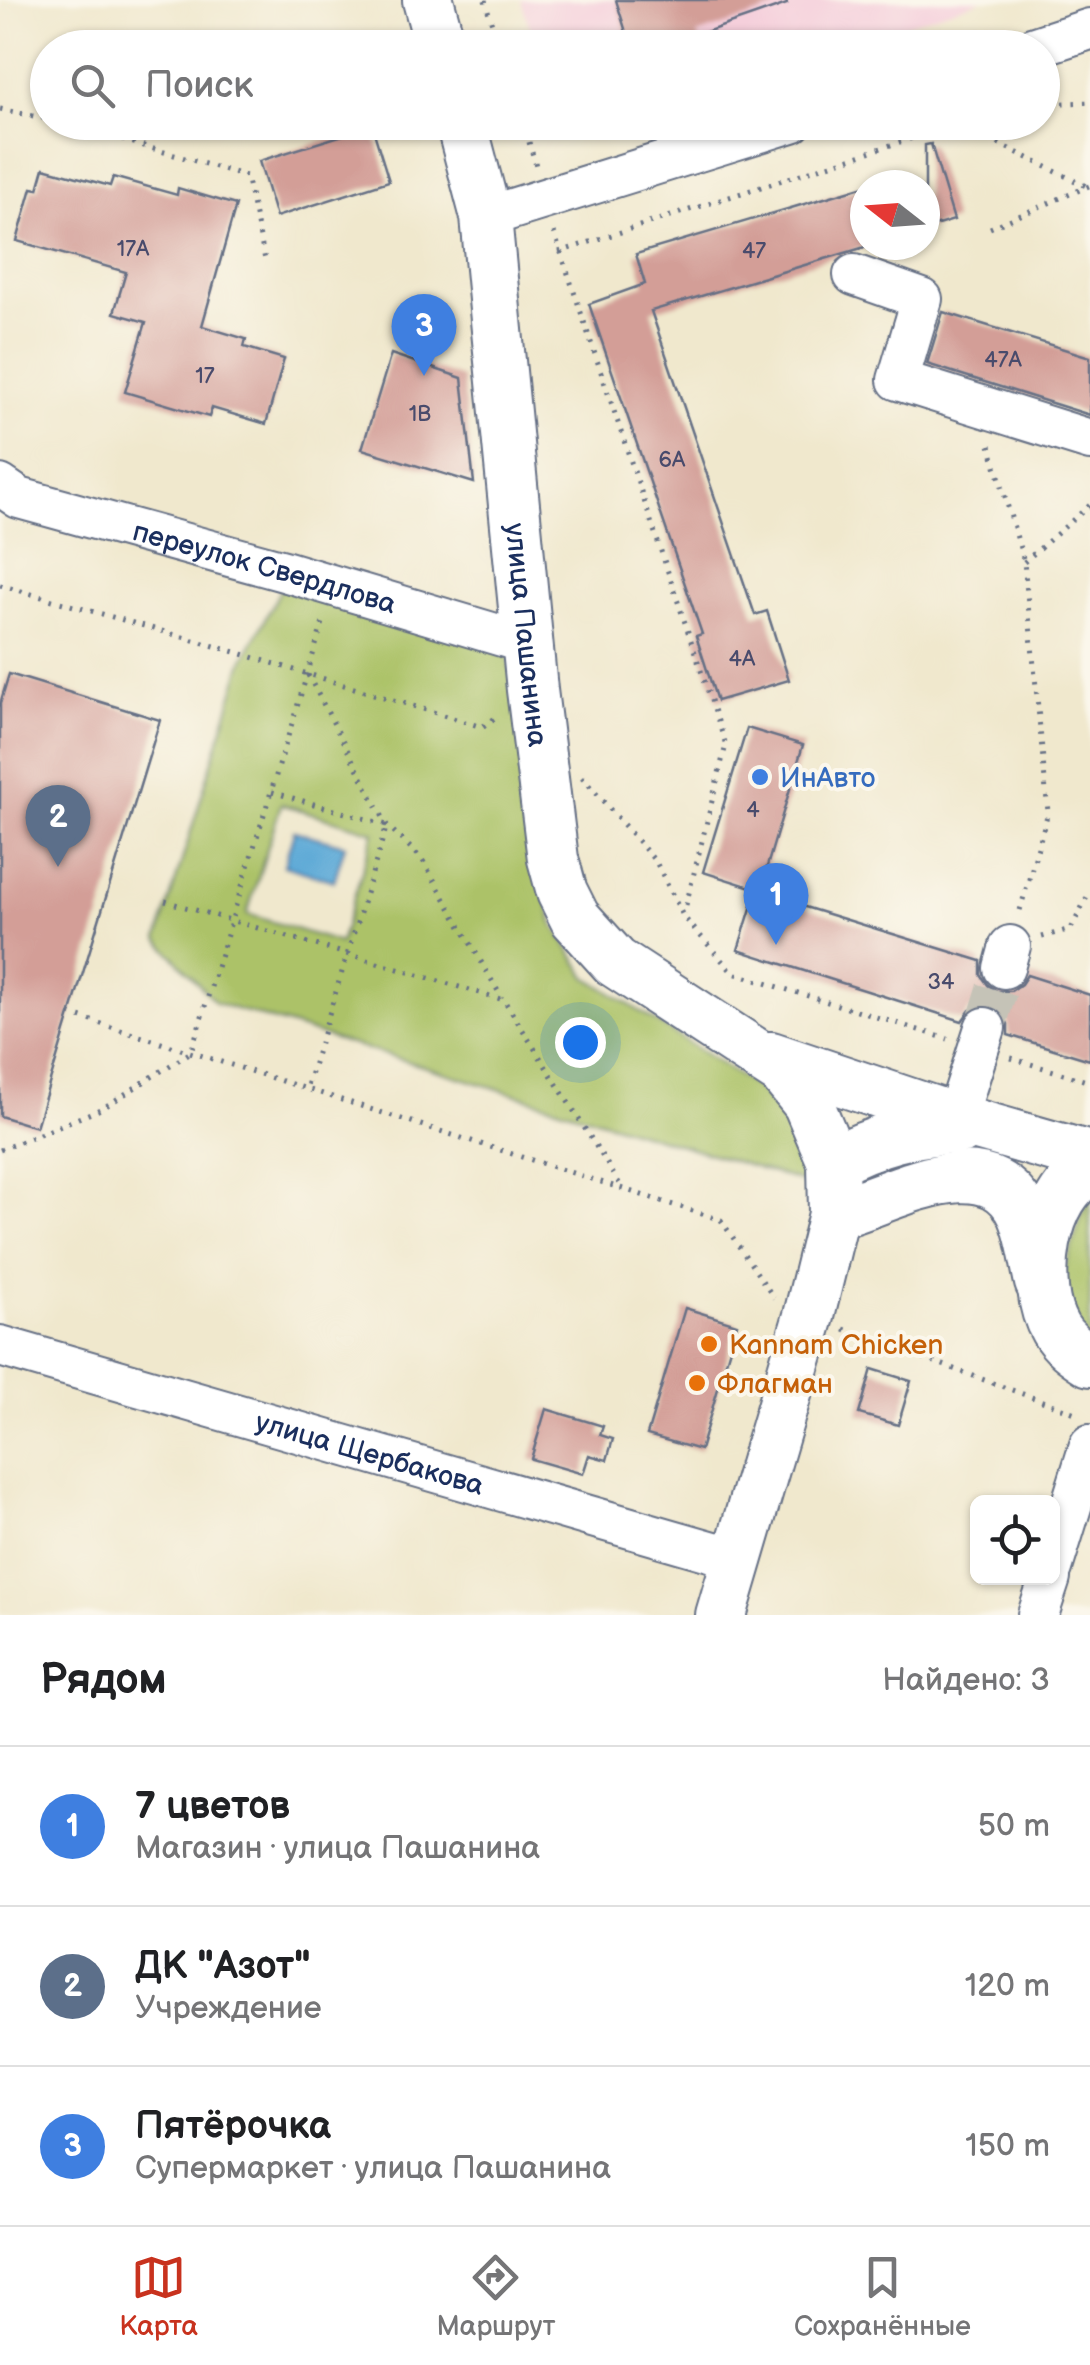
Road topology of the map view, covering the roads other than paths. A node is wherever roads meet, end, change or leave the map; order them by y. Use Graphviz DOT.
graph roads {
  1 [pos="428,0"];
  2 [pos="1090,29"];
  3 [pos="436,30"];
  4 [pos="1060,39"];
  5 [pos="466,140"];
  6 [pos="734,140"];
  7 [pos="486,217"];
  8 [pos="854,275"];
  9 [pos="1090,440"];
  10 [pos="0,484"];
  11 [pos="530,667"];
  12 [pos="981,1038"];
  13 [pos="757,1052"];
  14 [pos="966,1125"];
  15 [pos="1090,1157"];
  16 [pos="833,1162"];
  17 [pos="1090,1171"];
  18 [pos="834,1214"];
  19 [pos="1040,1282"];
  20 [pos="0,1346"];
  21 [pos="1090,1361"];
  22 [pos="1090,1445"];
  23 [pos="1060,1542"];
  24 [pos="738,1559"];
  25 [pos="1048,1585"];
  26 [pos="721,1615"];
  27 [pos="1038,1615"];
  1 -- 3 [label="main road"];
  2 -- 4 [label="street"];
  5 -- 7 [label="main road, улица Пашанина"];
  6 -- 7 [label="street"];
  7 -- 11 [label="main road, улица Пашанина"];
  8 -- 9 [label="street"];
  10 -- 11 [label="street, переулок Свердлова"];
  11 -- 13 [label="main road, улица Пашанина"];
  12 -- 14 [label="street"];
  13 -- 14 [label="main road"];
  13 -- 16 [label="main road"];
  14 -- 15 [label="main road"];
  14 -- 16 [label="main road"];
  16 -- 18 [label="main road"];
  17 -- 19 [label="main road"];
  18 -- 19 [label="main road"];
  18 -- 24 [label="main road"];
  19 -- 21 [label="main road"];
  20 -- 24 [label="street, улица Щербакова"];
  22 -- 23 [label="street"];
  24 -- 26 [label="main road"];
  25 -- 27 [label="street"];
}
